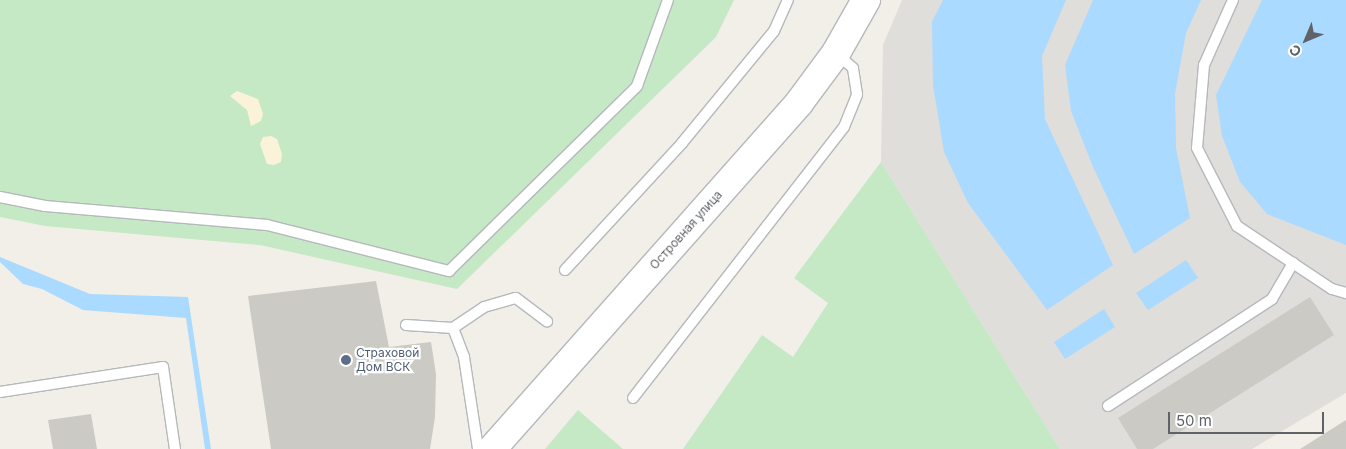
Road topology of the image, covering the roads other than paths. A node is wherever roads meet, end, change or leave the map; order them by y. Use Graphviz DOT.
graph roads {
  1 [pos="668,0"];
  2 [pos="788,0"];
  3 [pos="1233,0"];
  4 [pos="860,2"];
  5 [pos="836,53"];
  6 [pos="0,197"];
  7 [pos="1293,263"];
  8 [pos="565,270"];
  9 [pos="1346,293"];
  10 [pos="547,321"];
  11 [pos="406,325"];
  12 [pos="453,328"];
  13 [pos="0,392"];
  14 [pos="633,398"];
  15 [pos="1108,406"];
  16 [pos="175,449"];
  17 [pos="478,449"];
  18 [pos="492,449"];
  1 -- 6 [label="lane"];
  2 -- 8 [label="lane"];
  3 -- 7 [label="lane"];
  4 -- 5 [label="street, Островная улица"];
  5 -- 14 [label="lane"];
  5 -- 18 [label="street, Островная улица"];
  7 -- 9 [label="lane"];
  7 -- 15 [label="lane"];
  10 -- 12 [label="lane"];
  11 -- 12 [label="lane"];
  12 -- 17 [label="lane"];
  13 -- 16 [label="lane"];
}
